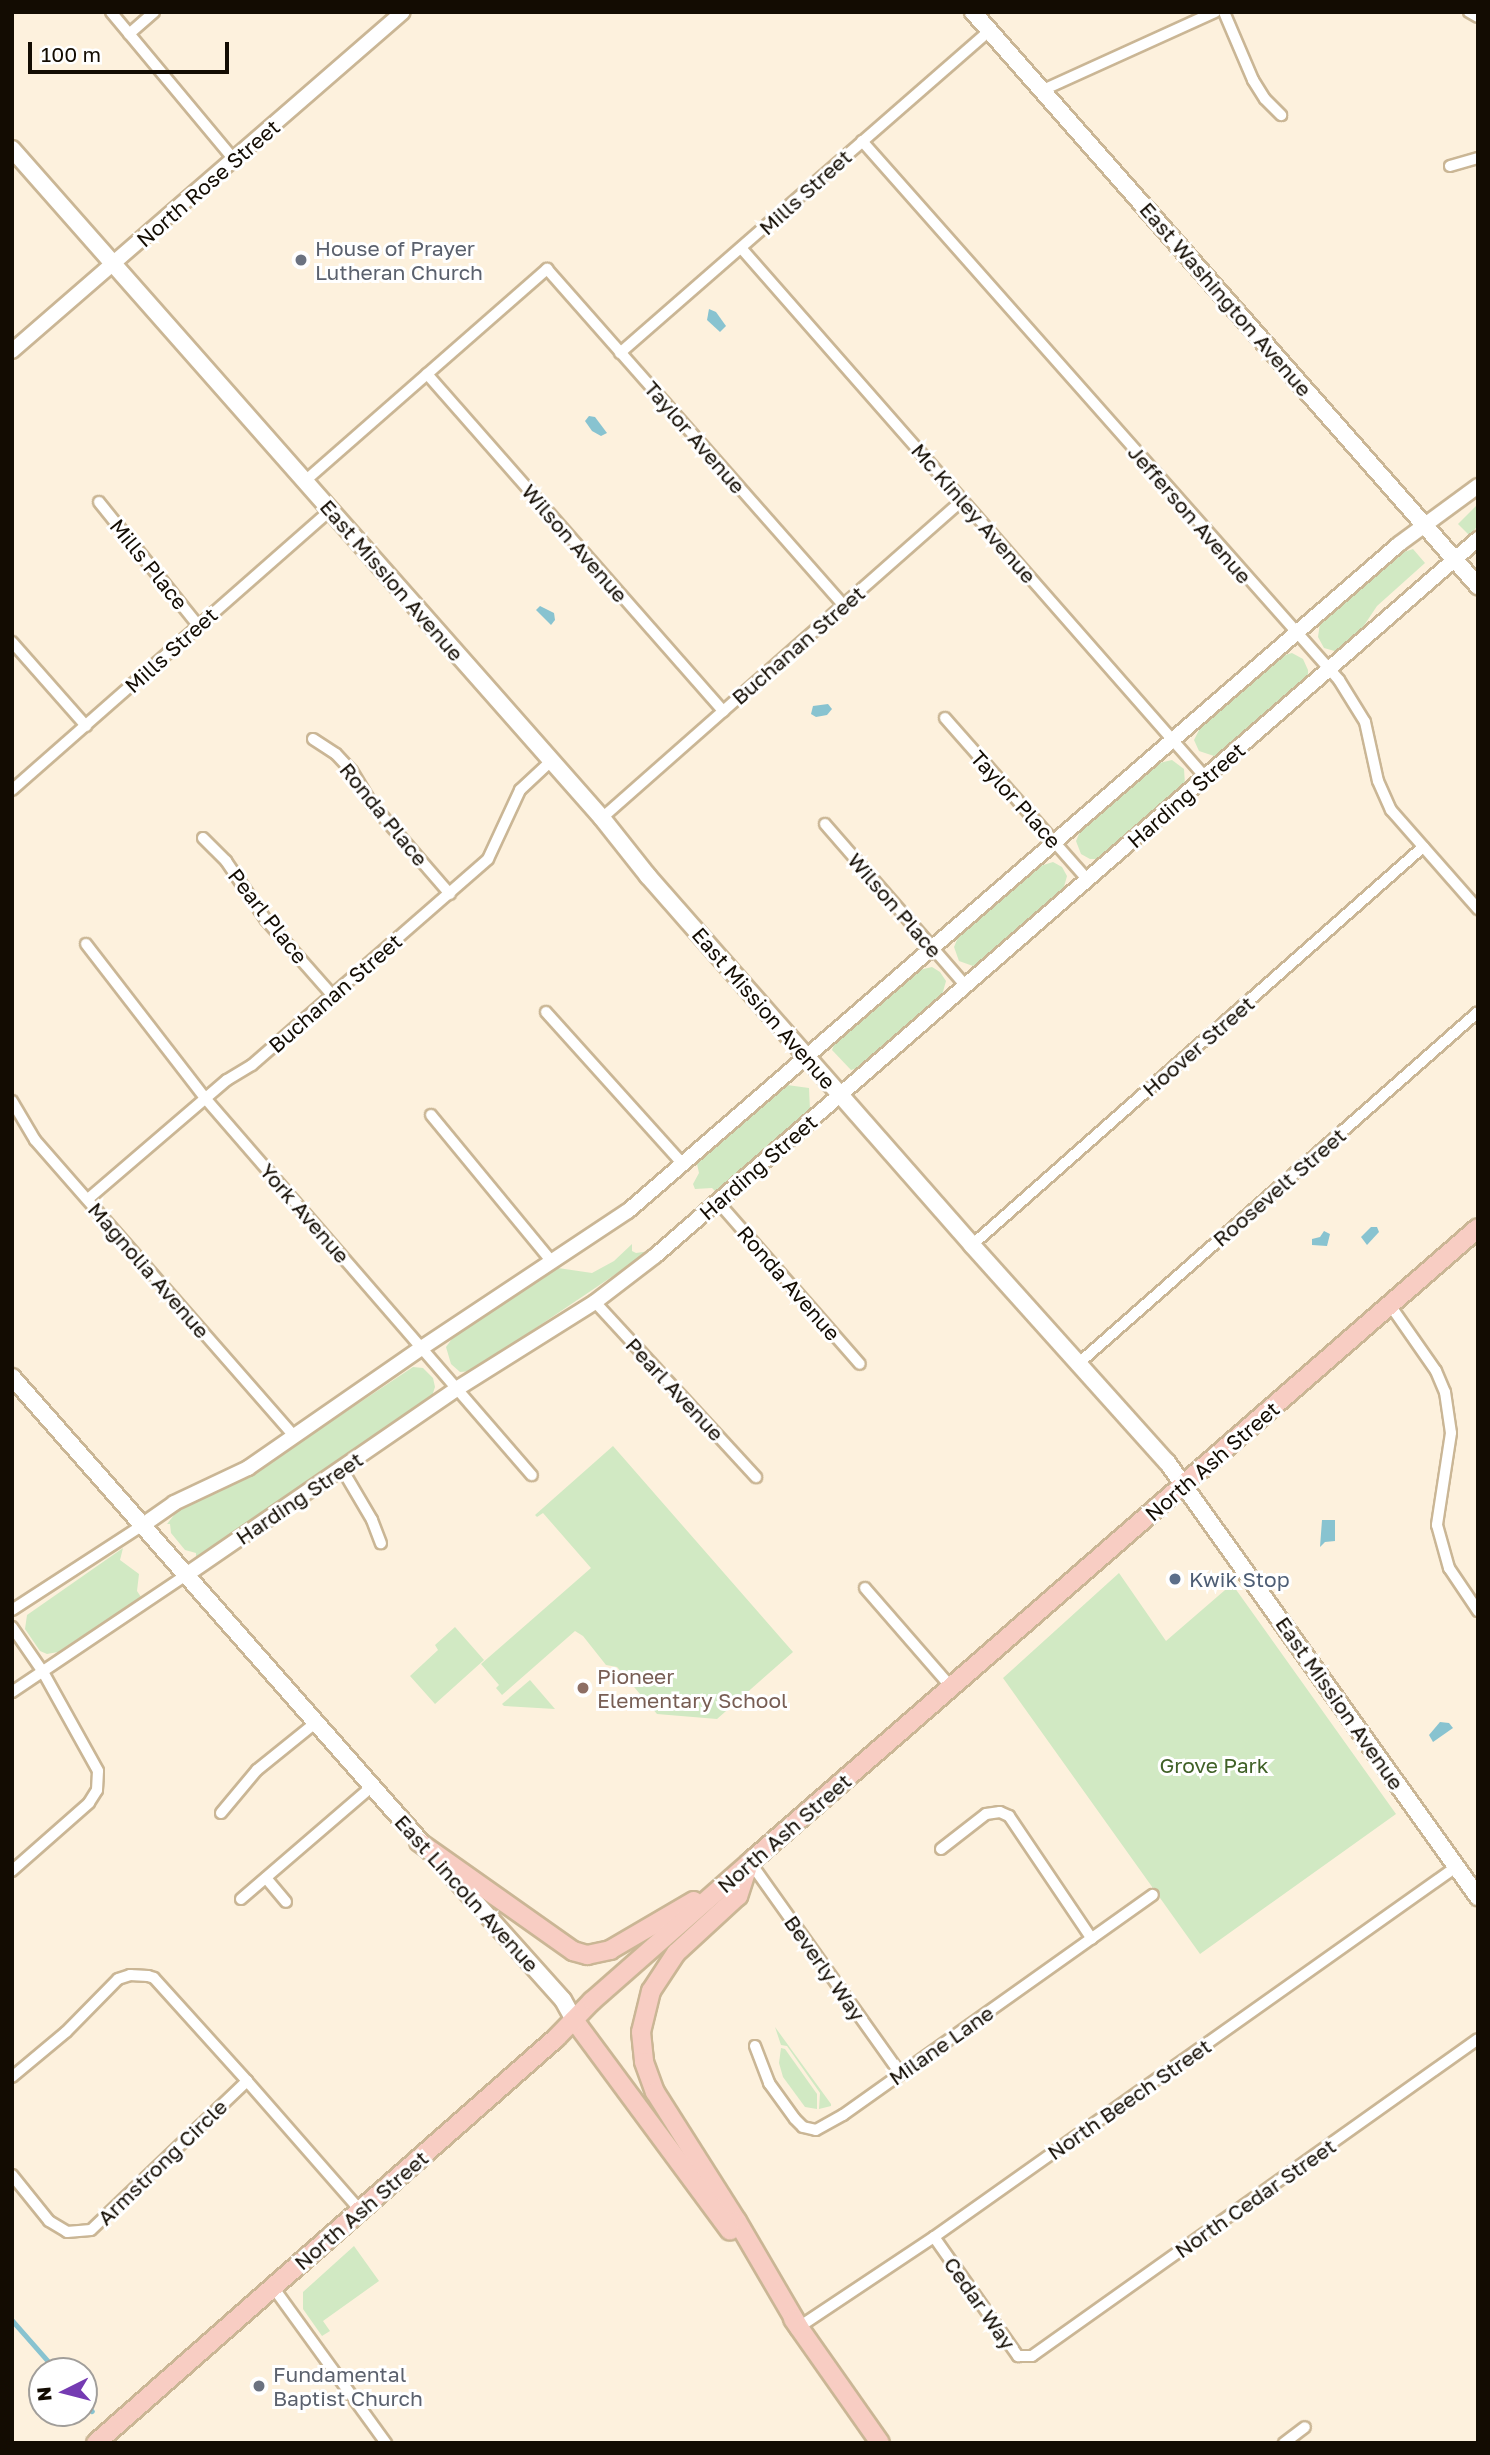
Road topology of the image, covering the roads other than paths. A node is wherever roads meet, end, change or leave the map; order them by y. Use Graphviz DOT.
graph roads {
  1 [pos="111,12"];
  2 [pos="154,12"];
  3 [pos="403,12"];
  4 [pos="973,12"];
  5 [pos="1215,12"];
  6 [pos="1223,12"];
  7 [pos="1469,12"];
  8 [pos="1478,17"];
  9 [pos="989,31"];
  10 [pos="129,34"];
  11 [pos="1043,90"];
  12 [pos="1281,115"];
  13 [pos="862,141"];
  14 [pos="12,149"];
  15 [pos="1478,158"];
  16 [pos="235,161"];
  17 [pos="1450,166"];
  18 [pos="742,249"];
  19 [pos="115,264"];
  20 [pos="12,351"];
  21 [pos="620,353"];
  22 [pos="427,374"];
  23 [pos="305,481"];
  24 [pos="1478,486"];
  25 [pos="963,500"];
  26 [pos="99,502"];
  27 [pos="331,510"];
  28 [pos="1425,526"];
  29 [pos="1478,539"];
  30 [pos="1454,559"];
  31 [pos="1478,586"];
  32 [pos="843,606"];
  33 [pos="198,625"];
  34 [pos="1296,635"];
  35 [pos="12,642"];
  36 [pos="1330,670"];
  37 [pos="723,711"];
  38 [pos="945,718"];
  39 [pos="86,726"];
  40 [pos="313,739"];
  41 [pos="1174,740"];
  42 [pos="551,761"];
  43 [pos="1206,778"];
  44 [pos="12,790"];
  45 [pos="602,818"];
  46 [pos="825,824"];
  47 [pos="203,838"];
  48 [pos="1056,843"];
  49 [pos="1423,847"];
  50 [pos="1088,880"];
  51 [pos="450,894"];
  52 [pos="1478,909"];
  53 [pos="86,944"];
  54 [pos="933,948"];
  55 [pos="966,986"];
  56 [pos="333,996"];
  57 [pos="546,1012"];
  58 [pos="1478,1012"];
  59 [pos="808,1058"];
  60 [pos="840,1094"];
  61 [pos="205,1098"];
  62 [pos="12,1101"];
  63 [pos="431,1115"];
  64 [pos="684,1165"];
  65 [pos="88,1199"];
  66 [pos="718,1202"];
  67 [pos="1478,1228"];
  68 [pos="972,1245"];
  69 [pos="552,1262"];
  70 [pos="595,1302"];
  71 [pos="1390,1305"];
  72 [pos="422,1347"];
  73 [pos="1079,1363"];
  74 [pos="860,1364"];
  75 [pos="12,1377"];
  76 [pos="458,1388"];
  77 [pos="293,1435"];
  78 [pos="342,1469"];
  79 [pos="532,1475"];
  80 [pos="756,1477"];
  81 [pos="1184,1485"];
  82 [pos="143,1525"];
  83 [pos="381,1544"];
  84 [pos="186,1574"];
  85 [pos="865,1588"];
  86 [pos="12,1610"];
  87 [pos="1478,1611"];
  88 [pos="12,1627"];
  89 [pos="43,1672"];
  90 [pos="951,1687"];
  91 [pos="12,1692"];
  92 [pos="314,1724"];
  93 [pos="371,1787"];
  94 [pos="221,1813"];
  95 [pos="419,1842"];
  96 [pos="941,1849"];
  97 [pos="750,1862"];
  98 [pos="1456,1867"];
  99 [pos="12,1871"];
  100 [pos="266,1878"];
  101 [pos="727,1882"];
  102 [pos="1153,1895"];
  103 [pos="1478,1897"];
  104 [pos="241,1899"];
  105 [pos="286,1902"];
  106 [pos="1092,1939"];
  107 [pos="574,2020"];
  108 [pos="1478,2039"];
  109 [pos="755,2046"];
  110 [pos="900,2073"];
  111 [pos="12,2077"];
  112 [pos="247,2081"];
  113 [pos="12,2175"];
  114 [pos="360,2210"];
  115 [pos="934,2237"];
  116 [pos="273,2287"];
  117 [pos="799,2327"];
  118 [pos="1032,2356"];
  119 [pos="1305,2427"];
  120 [pos="96,2443"];
  121 [pos="386,2443"];
  122 [pos="880,2443"];
  123 [pos="1284,2443"];
  1 -- 10 [label="street"];
  2 -- 10 [label="street"];
  3 -- 16 [label="street, North Rose Street"];
  4 -- 9 [label="main road, East Washington Avenue"];
  5 -- 11 [label="street"];
  6 -- 12 [label="street"];
  7 -- 8 [label="street"];
  9 -- 11 [label="main road, East Washington Avenue"];
  9 -- 13 [label="street, Mills Street"];
  10 -- 16 [label="street"];
  11 -- 28 [label="main road, East Washington Avenue"];
  13 -- 18 [label="street, Mills Street"];
  13 -- 34 [label="street, Jefferson Avenue"];
  14 -- 19 [label="main road, East Mission Avenue"];
  15 -- 17 [label="street"];
  16 -- 19 [label="street, North Rose Street"];
  18 -- 21 [label="street, Mills Street"];
  18 -- 25 [label="street, Mc Kinley Avenue"];
  19 -- 20 [label="street, North Rose Street"];
  19 -- 23 [label="main road, East Mission Avenue"];
  21 -- 22 [label="street, Taylor Avenue"];
  21 -- 32 [label="street, Taylor Avenue"];
  22 -- 23 [label="street"];
  22 -- 37 [label="street, Wilson Avenue"];
  23 -- 27 [label="main road, East Mission Avenue"];
  24 -- 28 [label="street"];
  25 -- 32 [label="street, Buchanan Street"];
  25 -- 41 [label="street, Mc Kinley Avenue"];
  26 -- 33 [label="street, Mills Place"];
  27 -- 33 [label="street, Mills Street"];
  27 -- 42 [label="main road, East Mission Avenue"];
  28 -- 30 [label="main road, East Washington Avenue"];
  28 -- 34 [label="street"];
  29 -- 30 [label="street, Harding Street"];
  30 -- 31 [label="main road, East Washington Avenue"];
  30 -- 36 [label="street, Harding Street"];
  32 -- 37 [label="street, Buchanan Street"];
  33 -- 39 [label="street, Mills Street"];
  34 -- 36 [label="street, Jefferson Avenue"];
  34 -- 41 [label="street"];
  35 -- 39 [label="street"];
  36 -- 43 [label="street, Harding Street"];
  36 -- 49 [label="street, Jefferson Avenue"];
  37 -- 45 [label="street, Buchanan Street"];
  38 -- 48 [label="street, Taylor Place"];
  39 -- 44 [label="street, Mills Street"];
  40 -- 51 [label="street, Ronda Place"];
  41 -- 43 [label="street, Mc Kinley Avenue"];
  41 -- 48 [label="street"];
  42 -- 45 [label="main road, East Mission Avenue"];
  42 -- 51 [label="street, Buchanan Street"];
  43 -- 50 [label="street, Harding Street"];
  45 -- 59 [label="main road, East Mission Avenue"];
  46 -- 54 [label="street, Wilson Place"];
  47 -- 56 [label="street, Pearl Place"];
  48 -- 50 [label="street, Taylor Place"];
  48 -- 54 [label="street"];
  49 -- 52 [label="street, Jefferson Avenue"];
  49 -- 68 [label="street, Hoover Street"];
  50 -- 55 [label="street, Harding Street"];
  51 -- 56 [label="street, Buchanan Street"];
  53 -- 61 [label="street, York Avenue"];
  54 -- 55 [label="street, Wilson Place"];
  54 -- 59 [label="street"];
  55 -- 60 [label="street, Harding Street"];
  56 -- 61 [label="street, Buchanan Street"];
  57 -- 64 [label="street"];
  58 -- 73 [label="street, Roosevelt Street"];
  59 -- 60 [label="main road, East Mission Avenue"];
  59 -- 64 [label="street"];
  60 -- 66 [label="street, Harding Street"];
  60 -- 68 [label="main road, East Mission Avenue"];
  61 -- 65 [label="street, Buchanan Street"];
  61 -- 72 [label="street, York Avenue"];
  62 -- 65 [label="street, Magnolia Avenue"];
  63 -- 69 [label="street"];
  64 -- 69 [label="street"];
  65 -- 77 [label="street, Magnolia Avenue"];
  66 -- 70 [label="street, Harding Street"];
  66 -- 74 [label="street, Ronda Avenue"];
  67 -- 71 [label="main road, North Ash Street"];
  68 -- 73 [label="main road, East Mission Avenue"];
  69 -- 72 [label="street"];
  70 -- 76 [label="street, Harding Street"];
  70 -- 80 [label="street, Pearl Avenue"];
  71 -- 81 [label="main road, North Ash Street"];
  71 -- 87 [label="street"];
  72 -- 76 [label="street, York Avenue"];
  72 -- 77 [label="street"];
  73 -- 81 [label="main road, East Mission Avenue"];
  75 -- 82 [label="main road, East Lincoln Avenue"];
  76 -- 78 [label="street, Harding Street"];
  76 -- 79 [label="street, York Avenue"];
  77 -- 82 [label="street"];
  78 -- 83 [label="street"];
  78 -- 84 [label="street, Harding Street"];
  81 -- 90 [label="main road, North Ash Street"];
  81 -- 98 [label="main road, East Mission Avenue"];
  82 -- 84 [label="main road, East Lincoln Avenue"];
  82 -- 86 [label="street"];
  84 -- 89 [label="street, Harding Street"];
  84 -- 92 [label="main road, East Lincoln Avenue"];
  85 -- 90 [label="street"];
  88 -- 89 [label="street"];
  89 -- 91 [label="street, Harding Street"];
  89 -- 99 [label="street"];
  90 -- 97 [label="main road, North Ash Street"];
  92 -- 93 [label="main road, East Lincoln Avenue"];
  92 -- 94 [label="street"];
  93 -- 95 [label="main road, East Lincoln Avenue"];
  93 -- 100 [label="street"];
  95 -- 101 [label="main road"];
  95 -- 107 [label="main road, East Lincoln Avenue"];
  96 -- 106 [label="street"];
  97 -- 101 [label="main road, North Ash Street"];
  97 -- 110 [label="street, Beverly Way"];
  97 -- 117 [label="main road"];
  98 -- 103 [label="main road, East Mission Avenue"];
  98 -- 115 [label="street, North Beech Street"];
  100 -- 104 [label="street"];
  100 -- 105 [label="street"];
  101 -- 107 [label="main road, North Ash Street"];
  102 -- 106 [label="street, Milane Lane"];
  106 -- 110 [label="street, Milane Lane"];
  107 -- 114 [label="main road, North Ash Street"];
  107 -- 117 [label="main road, East Lincoln Avenue"];
  108 -- 118 [label="street, North Cedar Street"];
  109 -- 110 [label="street, Milane Lane"];
  111 -- 112 [label="street"];
  112 -- 113 [label="street, Armstrong Circle"];
  112 -- 114 [label="street"];
  114 -- 116 [label="main road, North Ash Street"];
  115 -- 117 [label="street, North Beech Street"];
  115 -- 118 [label="street, Cedar Way"];
  116 -- 120 [label="main road, North Ash Street"];
  116 -- 121 [label="street"];
  117 -- 122 [label="main road, East Lincoln Avenue"];
  119 -- 123 [label="street"];
}
